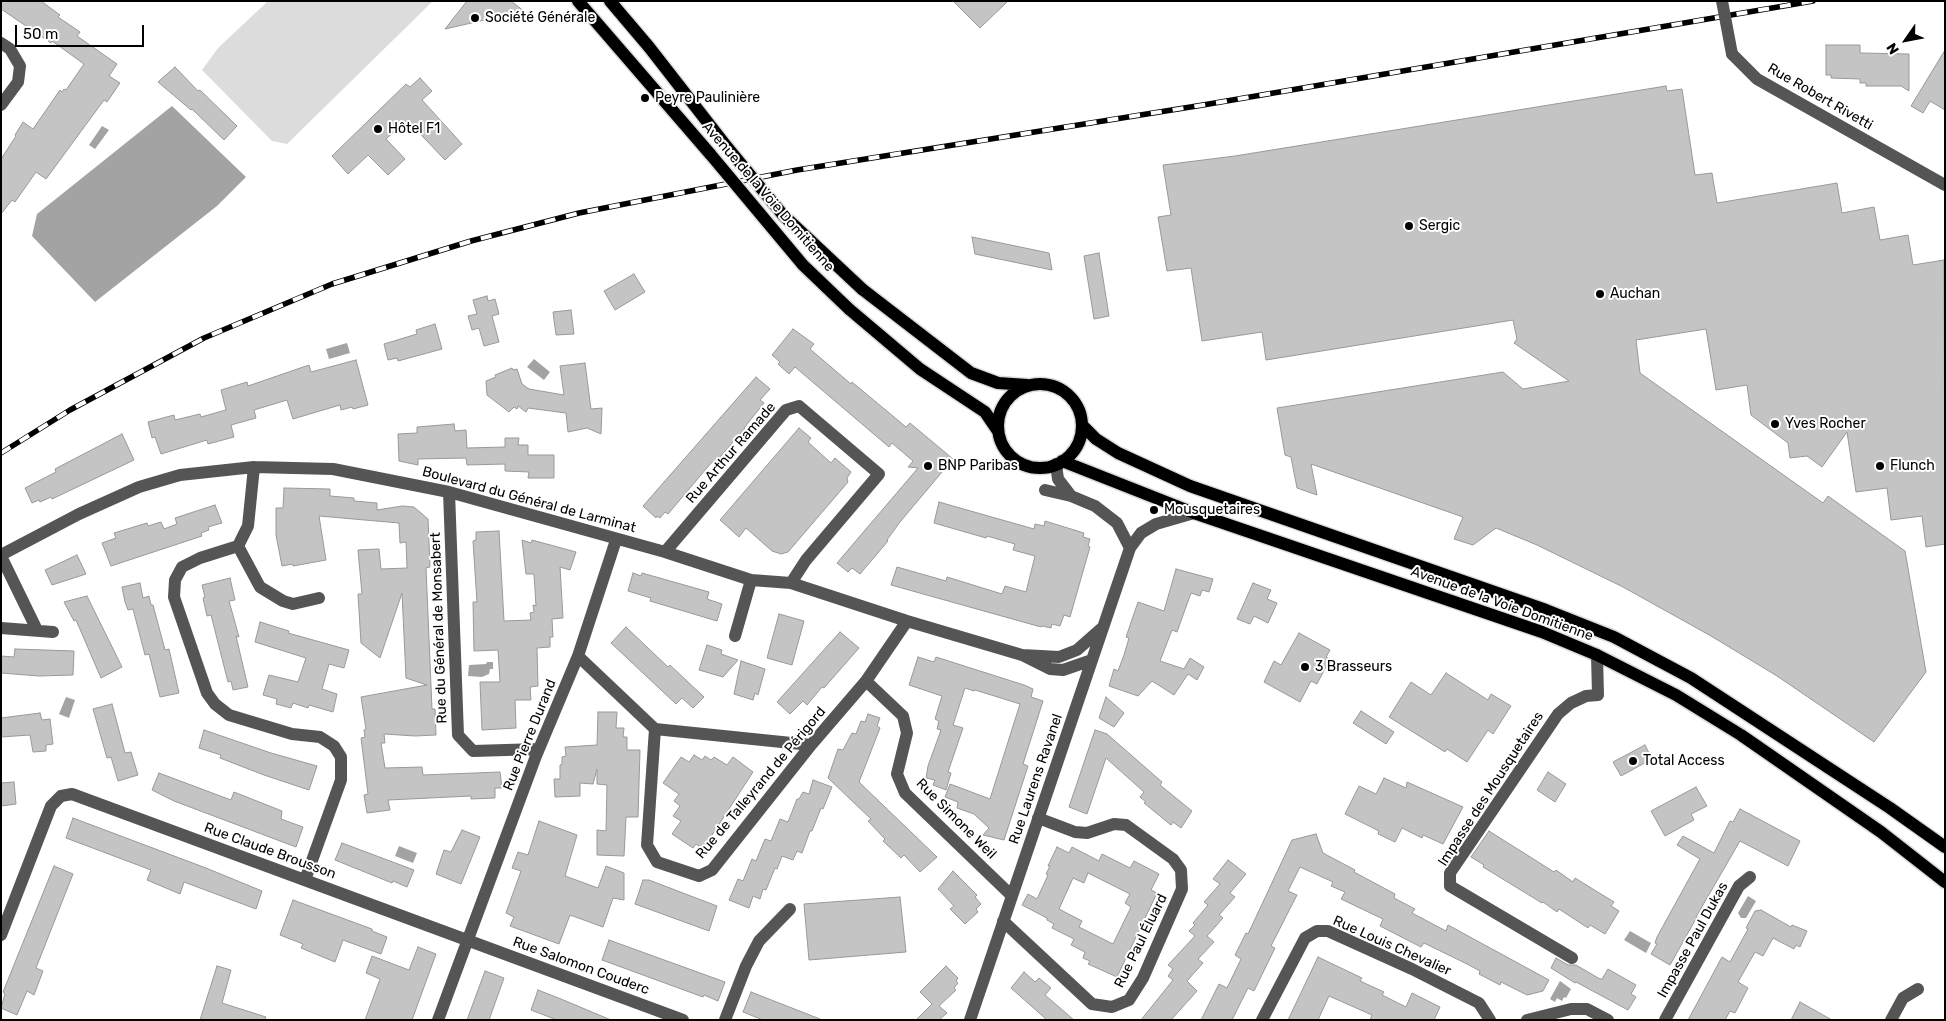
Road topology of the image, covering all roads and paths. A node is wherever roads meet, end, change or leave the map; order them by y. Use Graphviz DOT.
graph roads {
  1 [pos="578,1"];
  2 [pos="610,1"];
  3 [pos="1722,1"];
  4 [pos="1,43"];
  5 [pos="1,105"];
  6 [pos="1945,185"];
  7 [pos="1030,385"];
  8 [pos="1082,425"];
  9 [pos="998,431"];
  10 [pos="1059,463"];
  11 [pos="254,467"];
  12 [pos="1045,490"];
  13 [pos="450,492"];
  14 [pos="1071,496"];
  15 [pos="1194,513"];
  16 [pos="616,540"];
  17 [pos="238,546"];
  18 [pos="1130,548"];
  19 [pos="665,552"];
  20 [pos="1,556"];
  21 [pos="751,580"];
  22 [pos="791,583"];
  23 [pos="319,598"];
  24 [pos="908,621"];
  25 [pos="1,628"];
  26 [pos="1102,628"];
  27 [pos="38,630"];
  28 [pos="53,632"];
  29 [pos="735,636"];
  30 [pos="1022,655"];
  31 [pos="1597,655"];
  32 [pos="578,656"];
  33 [pos="1092,660"];
  34 [pos="866,681"];
  35 [pos="655,729"];
  36 [pos="811,745"];
  37 [pos="539,749"];
  38 [pos="1890,808"];
  39 [pos="1038,818"];
  40 [pos="1945,837"];
  41 [pos="1945,847"];
  42 [pos="1750,877"];
  43 [pos="305,880"];
  44 [pos="1945,882"];
  45 [pos="1012,896"];
  46 [pos="790,909"];
  47 [pos="1003,922"];
  48 [pos="1,935"];
  49 [pos="468,940"];
  50 [pos="1572,958"];
  51 [pos="1918,989"];
  52 [pos="438,1020"];
  53 [pos="683,1020"];
  54 [pos="725,1020"];
  55 [pos="970,1020"];
  56 [pos="1262,1020"];
  57 [pos="1490,1020"];
  58 [pos="1527,1020"];
  59 [pos="1608,1020"];
  60 [pos="1665,1020"];
  61 [pos="1891,1020"];
  1 -- 9 [label="main road, Avenue de la Voie Domitienne, bridge"];
  2 -- 7 [label="main road, Avenue de la Voie Domitienne, bridge"];
  3 -- 6 [label="street, Rue Robert Rivetti, bridge"];
  4 -- 5 [label="street"];
  7 -- 8 [label="main road"];
  7 -- 9 [label="main road"];
  8 -- 10 [label="main road"];
  8 -- 38 [label="main road, Avenue de la Voie Domitienne"];
  9 -- 10 [label="main road"];
  10 -- 14 [label="street"];
  10 -- 15 [label="main road, Avenue de la Voie Domitienne"];
  11 -- 13 [label="street, Boulevard du Général de Larminat"];
  11 -- 17 [label="street"];
  11 -- 20 [label="street, Boulevard du Général de Larminat"];
  12 -- 14 [label="street"];
  13 -- 16 [label="street, Boulevard du Général de Larminat"];
  13 -- 37 [label="street, Rue du Général de Monsabert"];
  14 -- 18 [label="street"];
  15 -- 18 [label="street, Rue Laurens Ravanel"];
  15 -- 31 [label="main road, Avenue de la Voie Domitienne"];
  16 -- 19 [label="street, Boulevard du Général de Larminat"];
  16 -- 32 [label="street, Rue Pierre Durand"];
  17 -- 23 [label="street"];
  17 -- 43 [label="street"];
  18 -- 26 [label="street, Rue Laurens Ravanel"];
  19 -- 21 [label="street, Boulevard du Général de Larminat"];
  19 -- 22 [label="street, Rue Arthur Ramade"];
  20 -- 27 [label="street"];
  21 -- 22 [label="street, Boulevard du Général de Larminat"];
  21 -- 29 [label="street"];
  22 -- 24 [label="street, Boulevard du Général de Larminat"];
  24 -- 30 [label="street, Boulevard du Général de Larminat"];
  24 -- 34 [label="street, Rue de Talleyrand de Périgord"];
  25 -- 27 [label="street"];
  26 -- 30 [label="street, Boulevard du Général de Larminat"];
  26 -- 33 [label="street, Rue Laurens Ravanel"];
  27 -- 28 [label="street"];
  30 -- 33 [label="street, Boulevard du Général de Larminat"];
  31 -- 44 [label="main road, Avenue de la Voie Domitienne"];
  31 -- 50 [label="street, Impasse des Mousquetaires"];
  32 -- 35 [label="street"];
  32 -- 37 [label="street, Rue Pierre Durand"];
  33 -- 39 [label="street, Rue Laurens Ravanel"];
  34 -- 36 [label="street, Rue de Talleyrand de Périgord"];
  34 -- 45 [label="street, Rue Simone Weil"];
  35 -- 36 [label="street"];
  35 -- 36 [label="street, Rue de Talleyrand de Périgord"];
  37 -- 49 [label="street, Rue Pierre Durand"];
  38 -- 40 [label="street"];
  38 -- 41 [label="main road, Avenue de la Voie Domitienne"];
  39 -- 45 [label="street, Rue Laurens Ravanel"];
  39 -- 47 [label="street, Rue Paul Éluard"];
  42 -- 60 [label="street, Impasse Paul Dukas"];
  43 -- 48 [label="street, Rue Claude Brousson"];
  43 -- 49 [label="street, Rue Claude Brousson"];
  45 -- 47 [label="street, Rue Laurens Ravanel"];
  46 -- 54 [label="street"];
  47 -- 55 [label="street, Rue Laurens Ravanel"];
  49 -- 52 [label="street, Rue Pierre Durand"];
  49 -- 53 [label="street, Rue Salomon Couderc"];
  51 -- 61 [label="street"];
  56 -- 57 [label="street, Rue Louis Chevalier"];
  58 -- 59 [label="street"];
}
